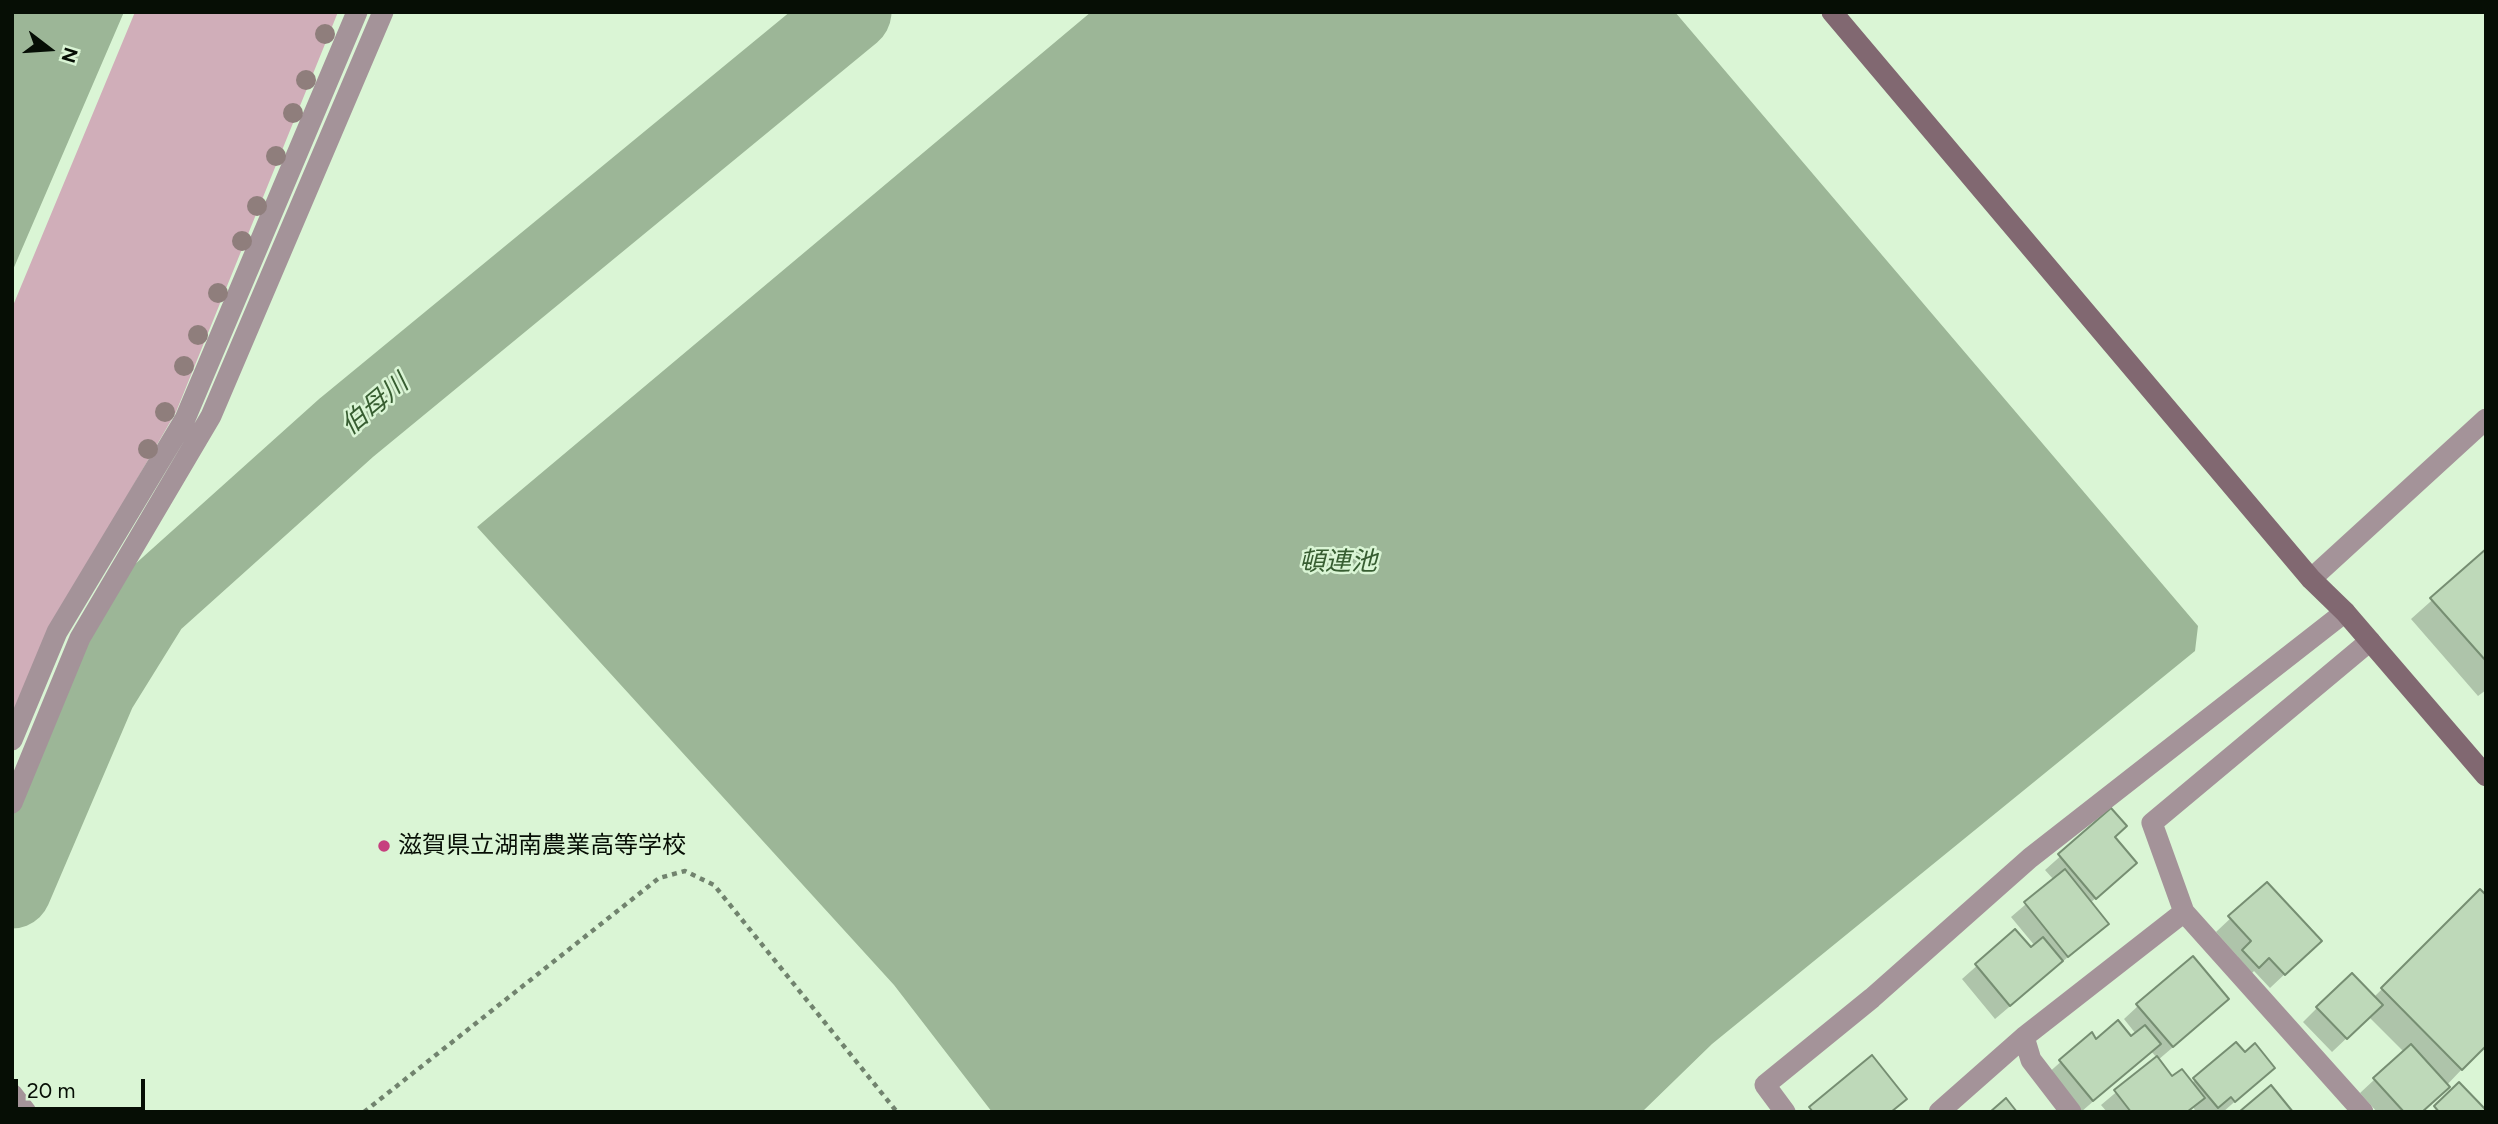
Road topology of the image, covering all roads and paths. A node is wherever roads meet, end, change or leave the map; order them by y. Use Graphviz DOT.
graph roads {
  1 [pos="358,12"];
  2 [pos="383,12"];
  3 [pos="1832,12"];
  4 [pos="211,416"];
  5 [pos="185,419"];
  6 [pos="2486,419"];
  7 [pos="2311,579"];
  8 [pos="2345,612"];
  9 [pos="2370,641"];
  10 [pos="12,740"];
  11 [pos="2486,776"];
  12 [pos="12,803"];
  13 [pos="2184,912"];
  14 [pos="2024,1037"];
  15 [pos="12,1094"];
  16 [pos="26,1112"];
  17 [pos="364,1112"];
  18 [pos="897,1112"];
  19 [pos="1785,1112"];
  20 [pos="1939,1112"];
  21 [pos="2071,1112"];
  22 [pos="2363,1112"];
  1 -- 5 [label="street"];
  2 -- 4 [label="street"];
  3 -- 7 [label="street"];
  4 -- 5 [label="street"];
  4 -- 12 [label="street"];
  5 -- 10 [label="street"];
  6 -- 7 [label="street"];
  7 -- 8 [label="street"];
  8 -- 9 [label="street"];
  8 -- 19 [label="street"];
  9 -- 11 [label="street"];
  9 -- 13 [label="street"];
  13 -- 14 [label="street"];
  13 -- 22 [label="street"];
  14 -- 20 [label="street"];
  14 -- 21 [label="street"];
  15 -- 16 [label="street"];
  17 -- 18 [label="path"];
}
